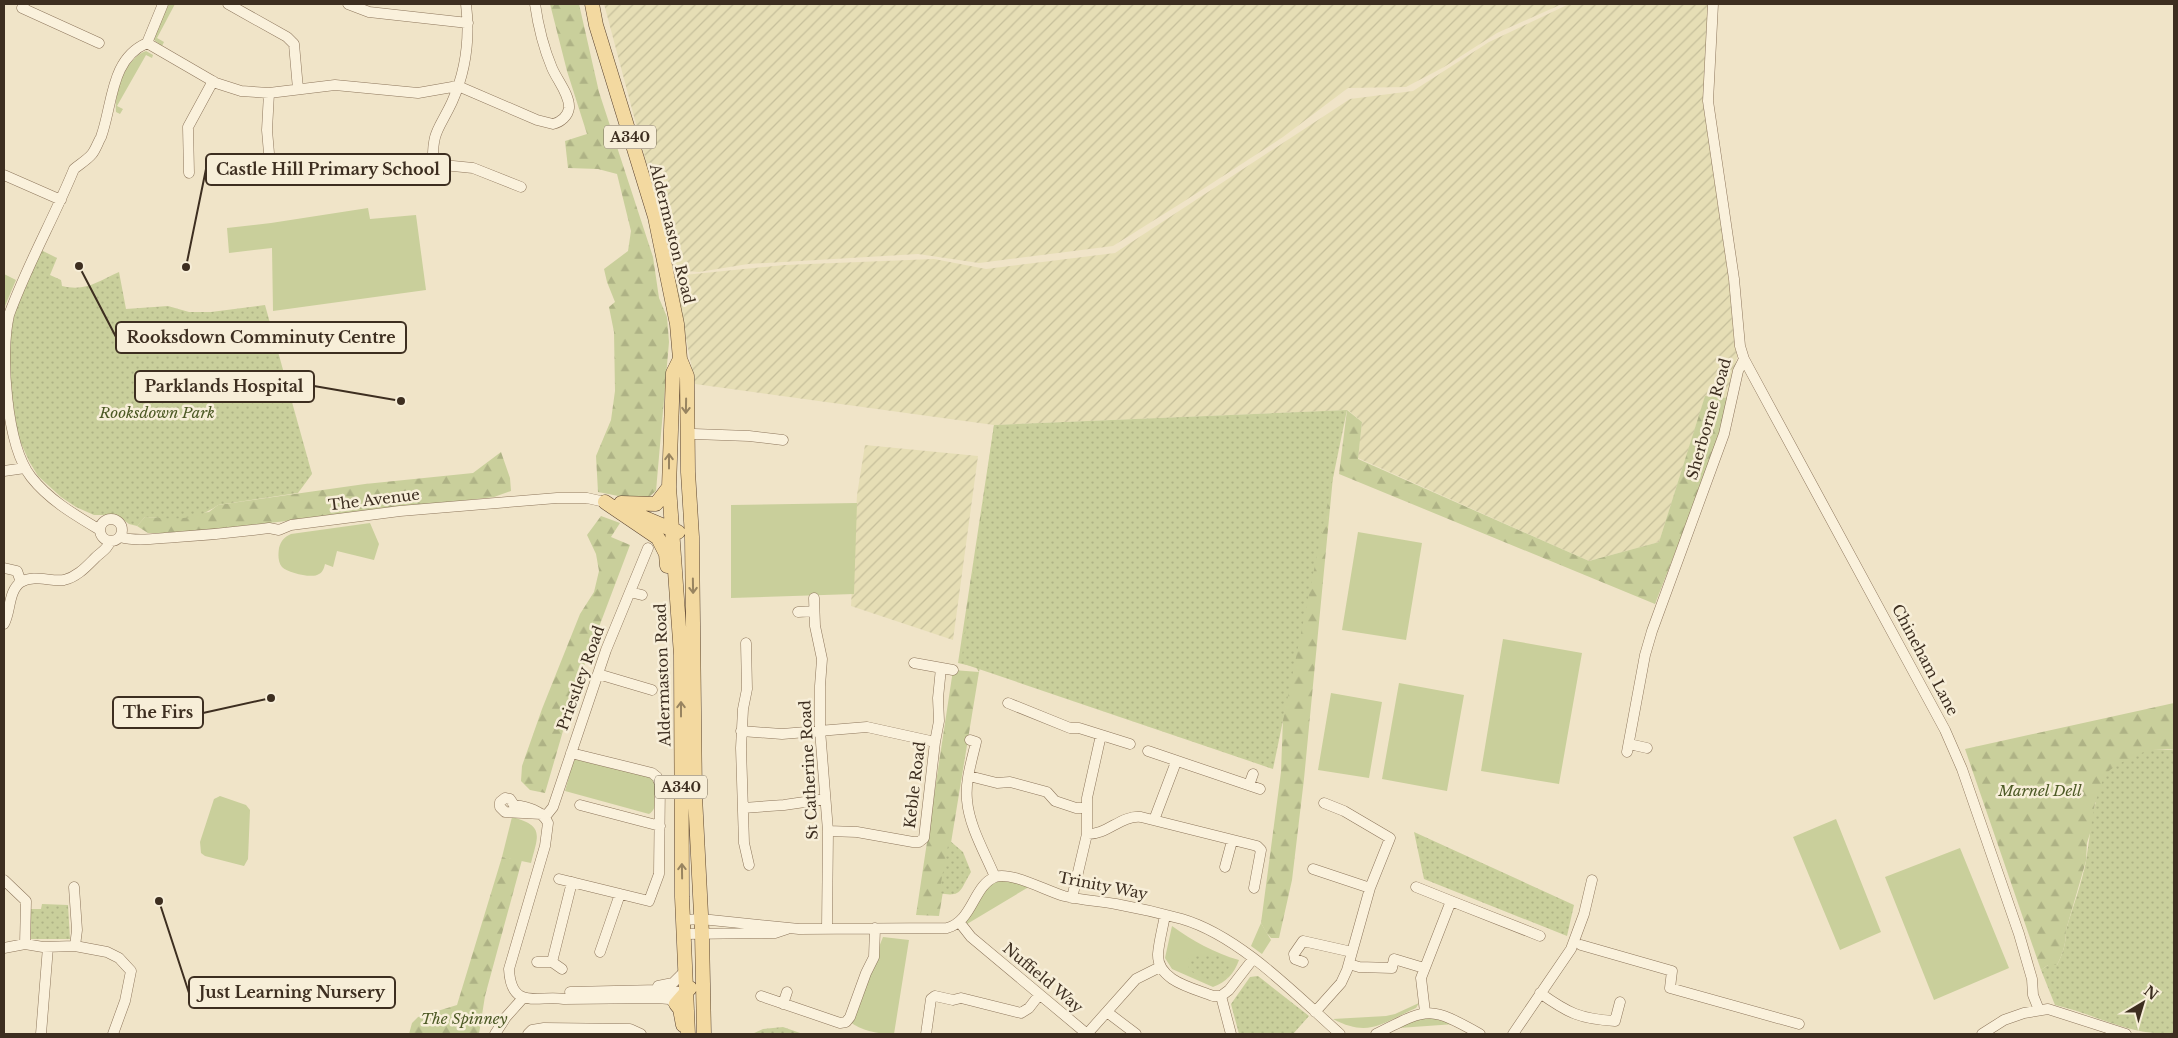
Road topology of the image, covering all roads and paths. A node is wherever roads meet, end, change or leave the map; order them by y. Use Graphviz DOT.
graph roads {
  1 [pos="163,4"];
  2 [pos="228,4"];
  3 [pos="348,4"];
  4 [pos="466,4"];
  5 [pos="535,4"];
  6 [pos="592,4"];
  7 [pos="1713,4"];
  8 [pos="23,6"];
  9 [pos="468,23"];
  10 [pos="99,43"];
  11 [pos="147,43"];
  12 [pos="213,81"];
  13 [pos="458,86"];
  14 [pos="298,89"];
  15 [pos="269,93"];
  16 [pos="270,165"];
  17 [pos="189,173"];
  18 [pos="4,175"];
  19 [pos="522,187"];
  20 [pos="61,200"];
  21 [pos="6,316"];
  22 [pos="680,359"];
  23 [pos="1744,359"];
  24 [pos="670,434"];
  25 [pos="691,434"];
  26 [pos="783,440"];
  27 [pos="25,468"];
  28 [pos="4,470"];
  29 [pos="688,472"];
  30 [pos="669,487"];
  31 [pos="605,502"];
  32 [pos="672,531"];
  33 [pos="110,533"];
  34 [pos="692,537"];
  35 [pos="653,543"];
  36 [pos="4,568"];
  37 [pos="21,582"];
  38 [pos="630,592"];
  39 [pos="642,595"];
  40 [pos="814,598"];
  41 [pos="814,611"];
  42 [pos="798,612"];
  43 [pos="4,624"];
  44 [pos="746,643"];
  45 [pos="681,655"];
  46 [pos="914,663"];
  47 [pos="941,668"];
  48 [pos="953,670"];
  49 [pos="598,674"];
  50 [pos="652,690"];
  51 [pos="1019,695"];
  52 [pos="741,730"];
  53 [pos="820,730"];
  54 [pos="1101,735"];
  55 [pos="970,740"];
  56 [pos="935,742"];
  57 [pos="1130,744"];
  58 [pos="1647,748"];
  59 [pos="1148,751"];
  60 [pos="571,753"];
  61 [pos="1176,762"];
  62 [pos="1253,774"];
  63 [pos="969,776"];
  64 [pos="1249,785"];
  65 [pos="1260,789"];
  66 [pos="825,798"];
  67 [pos="1324,803"];
  68 [pos="580,805"];
  69 [pos="513,808"];
  70 [pos="742,808"];
  71 [pos="1086,808"];
  72 [pos="543,816"];
  73 [pos="1154,820"];
  74 [pos="660,826"];
  75 [pos="828,831"];
  76 [pos="1087,834"];
  77 [pos="1232,840"];
  78 [pos="749,865"];
  79 [pos="1225,867"];
  80 [pos="1313,869"];
  81 [pos="995,877"];
  82 [pos="559,879"];
  83 [pos="4,880"];
  84 [pos="1592,880"];
  85 [pos="572,882"];
  86 [pos="74,887"];
  87 [pos="1416,887"];
  88 [pos="1254,888"];
  89 [pos="1370,888"];
  90 [pos="620,894"];
  91 [pos="1072,898"];
  92 [pos="1450,900"];
  93 [pos="1165,915"];
  94 [pos="701,919"];
  95 [pos="960,923"];
  96 [pos="684,927"];
  97 [pos="827,928"];
  98 [pos="875,928"];
  99 [pos="787,929"];
  100 [pos="702,934"];
  101 [pos="1540,936"];
  102 [pos="25,944"];
  103 [pos="1580,945"];
  104 [pos="75,946"];
  105 [pos="48,947"];
  106 [pos="4,948"];
  107 [pos="600,952"];
  108 [pos="1352,952"];
  109 [pos="1253,959"];
  110 [pos="537,962"];
  111 [pos="552,962"];
  112 [pos="1303,962"];
  113 [pos="1349,964"];
  114 [pos="1160,967"];
  115 [pos="1424,968"];
  116 [pos="562,969"];
  117 [pos="686,970"];
  118 [pos="620,990"];
  119 [pos="787,992"];
  120 [pos="686,993"];
  121 [pos="1540,993"];
  122 [pos="1039,995"];
  123 [pos="2033,995"];
  124 [pos="761,996"];
  125 [pos="1221,996"];
  126 [pos="551,997"];
  127 [pos="523,998"];
  128 [pos="1620,1002"];
  129 [pos="703,1003"];
  130 [pos="676,1004"];
  131 [pos="783,1004"];
  132 [pos="2043,1010"];
  133 [pos="1107,1012"];
  134 [pos="1316,1012"];
  135 [pos="1424,1012"];
  136 [pos="2024,1013"];
  137 [pos="1797,1031"];
  138 [pos="1985,1033"];
  139 [pos="41,1034"];
  140 [pos="113,1034"];
  141 [pos="495,1034"];
  142 [pos="528,1034"];
  143 [pos="641,1034"];
  144 [pos="684,1034"];
  145 [pos="688,1034"];
  146 [pos="704,1034"];
  147 [pos="926,1034"];
  148 [pos="1087,1034"];
  149 [pos="1136,1034"];
  150 [pos="1231,1034"];
  151 [pos="1340,1034"];
  152 [pos="1376,1034"];
  153 [pos="1480,1034"];
  154 [pos="1513,1034"];
  155 [pos="2126,1034"];
  1 -- 11 [label="street"];
  2 -- 14 [label="street"];
  3 -- 9 [label="street"];
  4 -- 9 [label="street"];
  5 -- 13 [label="street"];
  6 -- 22 [label="main road, Aldermaston Road / A340"];
  7 -- 23 [label="street, Sherborne Road"];
  8 -- 10 [label="street"];
  9 -- 13 [label="street"];
  11 -- 12 [label="street"];
  11 -- 20 [label="street, The Avenue"];
  12 -- 15 [label="street"];
  12 -- 17 [label="street"];
  13 -- 14 [label="street"];
  13 -- 19 [label="street"];
  14 -- 15 [label="street"];
  15 -- 16 [label="street"];
  18 -- 20 [label="street"];
  20 -- 21 [label="street, The Avenue"];
  21 -- 27 [label="street, The Avenue"];
  22 -- 24 [label="main road, Aldermaston Road / A340"];
  22 -- 25 [label="main road, Aldermaston Road / A340, one-way"];
  23 -- 58 [label="street, Sherborne Road"];
  23 -- 123 [label="street, Chineham Lane"];
  24 -- 25 [label="main road"];
  30 -- 24 [label="main road, Aldermaston Road / A340, one-way"];
  25 -- 26 [label="street"];
  25 -- 29 [label="main road, Aldermaston Road / A340"];
  27 -- 28 [label="street"];
  27 -- 33 [label="street, The Avenue"];
  29 -- 32 [label="main road, A340"];
  29 -- 34 [label="main road, Aldermaston Road / A340"];
  30 -- 31 [label="main road"];
  30 -- 32 [label="main road, Aldermaston Road / A340"];
  31 -- 32 [label="main road"];
  31 -- 33 [label="street, The Avenue"];
  31 -- 35 [label="main road"];
  32 -- 34 [label="main road"];
  32 -- 35 [label="main road"];
  32 -- 45 [label="main road, Aldermaston Road / A340"];
  33 -- 37 [label="street"];
  34 -- 94 [label="main road, Aldermaston Road / A340, one-way"];
  35 -- 38 [label="street, Priestley Road"];
  35 -- 45 [label="main road, A340"];
  36 -- 37 [label="street"];
  37 -- 43 [label="street"];
  38 -- 39 [label="street"];
  38 -- 49 [label="street, Priestley Road"];
  40 -- 41 [label="street, St Catherine Road"];
  41 -- 42 [label="street"];
  41 -- 53 [label="street, St Catherine Road"];
  44 -- 52 [label="street"];
  96 -- 45 [label="main road, Aldermaston Road / A340, one-way"];
  46 -- 47 [label="street"];
  47 -- 48 [label="street"];
  47 -- 56 [label="street, Keble Road"];
  49 -- 50 [label="street"];
  49 -- 60 [label="street, Priestley Road"];
  51 -- 54 [label="street"];
  52 -- 53 [label="street"];
  52 -- 70 [label="street"];
  53 -- 56 [label="street"];
  53 -- 66 [label="street, St Catherine Road"];
  54 -- 57 [label="street"];
  54 -- 71 [label="street"];
  55 -- 63 [label="street"];
  56 -- 75 [label="street, Keble Road"];
  59 -- 61 [label="street"];
  60 -- 72 [label="street, Priestley Road"];
  60 -- 74 [label="street"];
  61 -- 64 [label="street"];
  61 -- 73 [label="street"];
  62 -- 64 [label="street"];
  63 -- 71 [label="street"];
  63 -- 81 [label="street"];
  64 -- 65 [label="street"];
  66 -- 70 [label="street"];
  66 -- 75 [label="street, St Catherine Road"];
  67 -- 89 [label="street"];
  68 -- 74 [label="street"];
  69 -- 72 [label="street"];
  70 -- 78 [label="street"];
  71 -- 76 [label="street"];
  72 -- 127 [label="street"];
  73 -- 76 [label="street"];
  73 -- 77 [label="street"];
  74 -- 90 [label="street"];
  75 -- 97 [label="street, St Catherine Road"];
  76 -- 91 [label="street"];
  77 -- 79 [label="street"];
  77 -- 88 [label="street"];
  80 -- 89 [label="street"];
  81 -- 91 [label="street, Trinity Way"];
  81 -- 95 [label="street"];
  82 -- 85 [label="street"];
  83 -- 102 [label="street"];
  84 -- 121 [label="street"];
  85 -- 90 [label="street"];
  85 -- 111 [label="street"];
  86 -- 104 [label="street"];
  87 -- 92 [label="street"];
  89 -- 108 [label="street"];
  90 -- 107 [label="street"];
  91 -- 93 [label="street, Trinity Way"];
  92 -- 101 [label="street"];
  92 -- 115 [label="street"];
  93 -- 109 [label="street, Trinity Way"];
  93 -- 114 [label="street"];
  94 -- 96 [label="street"];
  94 -- 99 [label="street"];
  94 -- 100 [label="main road, Aldermaston Road / A340"];
  95 -- 98 [label="street"];
  95 -- 122 [label="street, Nuffield Way"];
  96 -- 100 [label="street"];
  96 -- 117 [label="main road, Aldermaston Road / A340"];
  97 -- 98 [label="street"];
  97 -- 99 [label="street"];
  98 -- 131 [label="street"];
  99 -- 100 [label="street"];
  100 -- 120 [label="main road, Aldermaston Road / A340"];
  100 -- 129 [label="main road, Aldermaston Road / A340"];
  102 -- 105 [label="street"];
  102 -- 106 [label="street"];
  103 -- 137 [label="street"];
  104 -- 105 [label="street"];
  104 -- 140 [label="street"];
  105 -- 139 [label="street"];
  108 -- 112 [label="street"];
  108 -- 113 [label="street"];
  109 -- 125 [label="street"];
  109 -- 134 [label="street, Trinity Way"];
  110 -- 111 [label="street"];
  111 -- 116 [label="street"];
  113 -- 115 [label="street"];
  113 -- 134 [label="street"];
  114 -- 125 [label="street"];
  114 -- 133 [label="street, Nuffield Way"];
  115 -- 135 [label="street"];
  117 -- 118 [label="street"];
  117 -- 120 [label="main road, Aldermaston Road / A340"];
  118 -- 120 [label="street"];
  118 -- 126 [label="street"];
  119 -- 131 [label="street"];
  120 -- 129 [label="main road"];
  120 -- 130 [label="main road, Aldermaston Road / A340"];
  120 -- 145 [label="main road, Aldermaston Road / A340"];
  121 -- 128 [label="street"];
  121 -- 154 [label="street"];
  122 -- 147 [label="street"];
  122 -- 148 [label="street, Nuffield Way"];
  123 -- 132 [label="street, Chineham Lane"];
  123 -- 136 [label="street"];
  124 -- 131 [label="street"];
  125 -- 150 [label="street"];
  126 -- 127 [label="street"];
  126 -- 130 [label="street"];
  127 -- 141 [label="street"];
  129 -- 146 [label="main road, Aldermaston Road / A340"];
  130 -- 144 [label="main road"];
  132 -- 136 [label="street"];
  132 -- 155 [label="street"];
  133 -- 148 [label="street, Nuffield Way"];
  133 -- 149 [label="street"];
  134 -- 151 [label="street, Trinity Way"];
  135 -- 152 [label="street"];
  135 -- 153 [label="street"];
  136 -- 138 [label="street"];
  142 -- 143 [label="street"];
}
